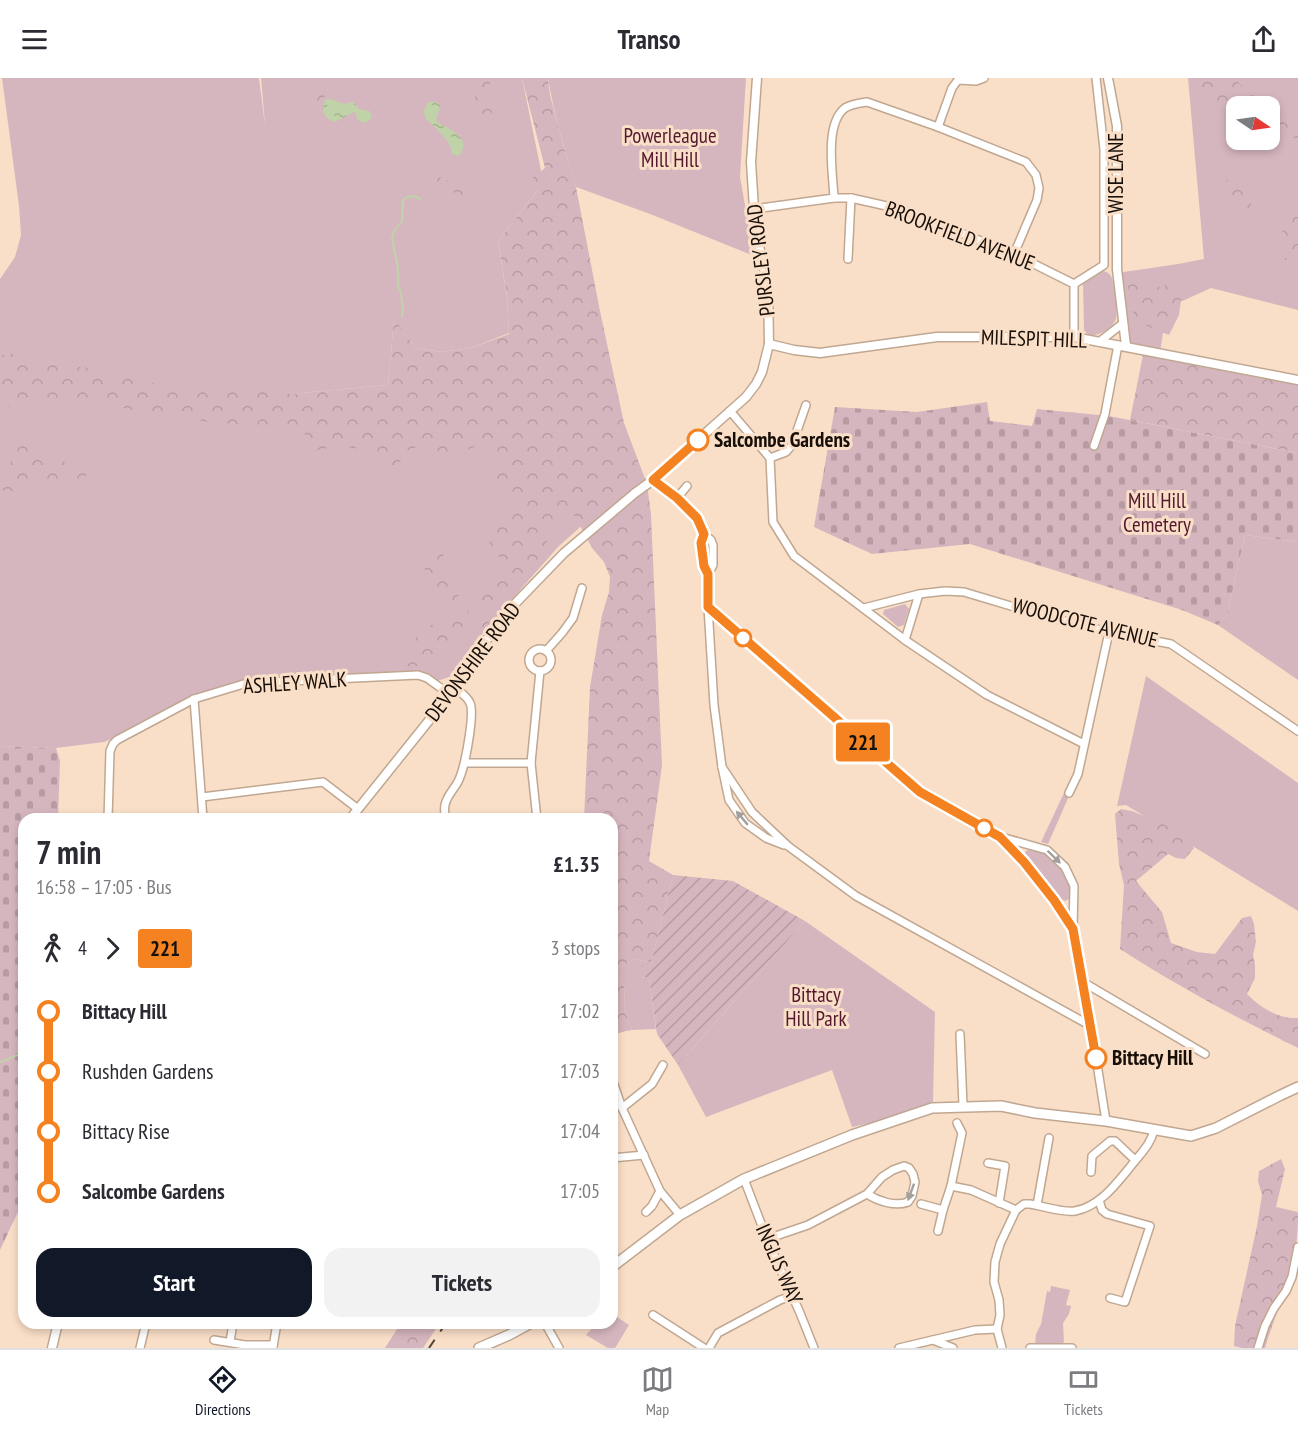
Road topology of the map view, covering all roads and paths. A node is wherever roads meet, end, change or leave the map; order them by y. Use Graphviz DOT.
graph roads {
  1 [pos="757,78"];
  2 [pos="984,78"];
  3 [pos="1096,78"];
  4 [pos="1108,78"];
  5 [pos="938,127"];
  6 [pos="834,198"];
  7 [pos="851,198"];
  8 [pos="754,209"];
  9 [pos="1014,254"];
  10 [pos="848,259"];
  11 [pos="1104,265"];
  12 [pos="1117,269"];
  13 [pos="1074,284"];
  14 [pos="1122,324"];
  15 [pos="1074,337"];
  16 [pos="1099,342"];
  17 [pos="769,344"];
  18 [pos="1122,345"];
  19 [pos="1298,380"];
  20 [pos="806,405"];
  21 [pos="730,411"];
  22 [pos="1094,446"];
  23 [pos="770,458"];
  24 [pos="653,480"];
  25 [pos="687,486"];
  26 [pos="635,493"];
  27 [pos="677,498"];
  28 [pos="704,534"];
  29 [pos="708,574"];
  30 [pos="582,588"];
  31 [pos="919,594"];
  32 [pos="708,607"];
  33 [pos="864,608"];
  34 [pos="1109,632"];
  35 [pos="905,640"];
  36 [pos="546,651"];
  37 [pos="540,671"];
  38 [pos="451,690"];
  39 [pos="194,699"];
  40 [pos="1298,731"];
  41 [pos="1084,744"];
  42 [pos="531,762"];
  43 [pos="465,763"];
  44 [pos="722,767"];
  45 [pos="1069,793"];
  46 [pos="202,798"];
  47 [pos="358,809"];
  48 [pos="108,813"];
  49 [pos="203,813"];
  50 [pos="355,813"];
  51 [pos="445,813"];
  52 [pos="536,813"];
  53 [pos="1000,837"];
  54 [pos="788,846"];
  55 [pos="1073,929"];
  56 [pos="1083,982"];
  57 [pos="1091,1026"];
  58 [pos="960,1034"];
  59 [pos="1205,1054"];
  60 [pos="663,1065"];
  61 [pos="1298,1087"];
  62 [pos="618,1096"];
  63 [pos="963,1106"];
  64 [pos="622,1108"];
  65 [pos="1106,1121"];
  66 [pos="957,1123"];
  67 [pos="1154,1130"];
  68 [pos="1049,1138"];
  69 [pos="644,1155"];
  70 [pos="618,1157"];
  71 [pos="1135,1160"];
  72 [pos="988,1163"];
  73 [pos="1091,1172"];
  74 [pos="744,1179"];
  75 [pos="951,1186"];
  76 [pos="660,1191"];
  77 [pos="867,1194"];
  78 [pos="1099,1200"];
  79 [pos="999,1203"];
  80 [pos="921,1204"];
  81 [pos="1038,1205"];
  82 [pos="943,1210"];
  83 [pos="1016,1210"];
  84 [pos="646,1212"];
  85 [pos="680,1215"];
  86 [pos="938,1231"];
  87 [pos="767,1239"];
  88 [pos="1298,1247"];
  89 [pos="618,1262"];
  90 [pos="792,1296"];
  91 [pos="1110,1298"];
  92 [pos="653,1315"];
  93 [pos="57,1329"];
  94 [pos="145,1329"];
  95 [pos="232,1329"];
  96 [pos="277,1329"];
  97 [pos="520,1329"];
  98 [pos="548,1329"];
  99 [pos="997,1329"];
  100 [pos="214,1340"];
  101 [pos="933,1340"];
  102 [pos="230,1342"];
  103 [pos="273,1346"];
  104 [pos="52,1348"];
  105 [pos="140,1348"];
  106 [pos="479,1348"];
  107 [pos="559,1348"];
  108 [pos="704,1348"];
  109 [pos="709,1348"];
  110 [pos="814,1348"];
  111 [pos="899,1348"];
  112 [pos="953,1348"];
  113 [pos="1002,1348"];
  114 [pos="1030,1348"];
  115 [pos="1035,1348"];
  116 [pos="1072,1348"];
  117 [pos="1258,1348"];
  1 -- 8 [label="street, PURSLEY ROAD"];
  2 -- 5 [label="street"];
  3 -- 11 [label="street, WISE LANE"];
  4 -- 12 [label="street, WISE LANE"];
  5 -- 6 [label="street"];
  5 -- 9 [label="street"];
  6 -- 7 [label="street, BROOKFIELD AVENUE"];
  6 -- 8 [label="street, BROOKFIELD AVENUE"];
  7 -- 9 [label="street, BROOKFIELD AVENUE"];
  7 -- 10 [label="street"];
  8 -- 17 [label="street, PURSLEY ROAD"];
  9 -- 13 [label="street, BROOKFIELD AVENUE"];
  11 -- 12 [label="street"];
  11 -- 13 [label="street"];
  12 -- 14 [label="street, WISE LANE"];
  13 -- 15 [label="street"];
  14 -- 16 [label="street"];
  14 -- 18 [label="street, WISE LANE"];
  15 -- 16 [label="street, MILESPIT HILL"];
  15 -- 17 [label="street, MILESPIT HILL"];
  16 -- 18 [label="street, MILESPIT HILL"];
  17 -- 21 [label="street, PURSLEY ROAD"];
  18 -- 19 [label="street, MILESPIT HILL"];
  18 -- 22 [label="street"];
  20 -- 23 [label="street"];
  21 -- 23 [label="street"];
  21 -- 24 [label="street, PURSLEY ROAD"];
  23 -- 33 [label="street"];
  24 -- 26 [label="street, PURSLEY ROAD"];
  24 -- 27 [label="street"];
  25 -- 27 [label="street"];
  26 -- 38 [label="street, DEVONSHIRE ROAD"];
  27 -- 28 [label="street"];
  28 -- 29 [label="street"];
  28 -- 29 [label="street"];
  29 -- 32 [label="street"];
  30 -- 36 [label="street"];
  31 -- 33 [label="street, WOODCOTE AVENUE"];
  31 -- 34 [label="street, WOODCOTE AVENUE"];
  31 -- 35 [label="street"];
  32 -- 44 [label="street"];
  32 -- 53 [label="street"];
  33 -- 35 [label="street"];
  34 -- 40 [label="street, WOODCOTE AVENUE"];
  34 -- 41 [label="street"];
  35 -- 41 [label="street"];
  36 -- 37 [label="street"];
  36 -- 37 [label="street"];
  37 -- 42 [label="street"];
  38 -- 39 [label="street, ASHLEY WALK"];
  38 -- 43 [label="street, ASHLEY WALK"];
  38 -- 47 [label="street, DEVONSHIRE ROAD"];
  39 -- 46 [label="street"];
  39 -- 48 [label="street, ASHLEY WALK"];
  41 -- 45 [label="street"];
  42 -- 43 [label="street"];
  42 -- 52 [label="street"];
  43 -- 51 [label="street, ASHLEY WALK"];
  44 -- 54 [label="street"];
  54 -- 44 [label="street, one-way"];
  46 -- 47 [label="street"];
  46 -- 49 [label="street"];
  47 -- 50 [label="street, DEVONSHIRE ROAD"];
  53 -- 55 [label="street"];
  53 -- 55 [label="street, one-way"];
  54 -- 57 [label="street"];
  55 -- 56 [label="street"];
  56 -- 57 [label="street"];
  56 -- 59 [label="street"];
  57 -- 65 [label="street"];
  58 -- 63 [label="street"];
  60 -- 64 [label="street"];
  61 -- 67 [label="main road"];
  62 -- 64 [label="street"];
  63 -- 65 [label="main road"];
  63 -- 74 [label="main road"];
  64 -- 69 [label="street"];
  65 -- 67 [label="main road"];
  66 -- 75 [label="street"];
  67 -- 71 [label="street"];
  68 -- 81 [label="street"];
  69 -- 70 [label="street"];
  69 -- 76 [label="street"];
  71 -- 73 [label="street"];
  71 -- 78 [label="street"];
  72 -- 79 [label="street"];
  74 -- 85 [label="main road"];
  74 -- 87 [label="street, INGLIS WAY"];
  75 -- 79 [label="street"];
  75 -- 82 [label="street"];
  76 -- 84 [label="street"];
  76 -- 85 [label="street"];
  77 -- 77 [label="street, one-way"];
  77 -- 87 [label="street"];
  78 -- 81 [label="street"];
  78 -- 91 [label="street"];
  79 -- 83 [label="street"];
  80 -- 82 [label="street"];
  81 -- 83 [label="street"];
  82 -- 86 [label="street"];
  83 -- 99 [label="street"];
  85 -- 89 [label="main road"];
  87 -- 90 [label="street, INGLIS WAY"];
  88 -- 117 [label="street"];
  90 -- 109 [label="street"];
  90 -- 110 [label="street, INGLIS WAY"];
  92 -- 108 [label="street"];
  93 -- 104 [label="street"];
  94 -- 105 [label="street"];
  95 -- 102 [label="street"];
  96 -- 103 [label="street"];
  97 -- 106 [label="main road"];
  98 -- 107 [label="street"];
  99 -- 101 [label="street"];
  99 -- 113 [label="street"];
  100 -- 102 [label="street"];
  101 -- 111 [label="street"];
  101 -- 112 [label="street"];
  102 -- 103 [label="street"];
  114 -- 115 [label="street"];
  115 -- 116 [label="street"];
}
